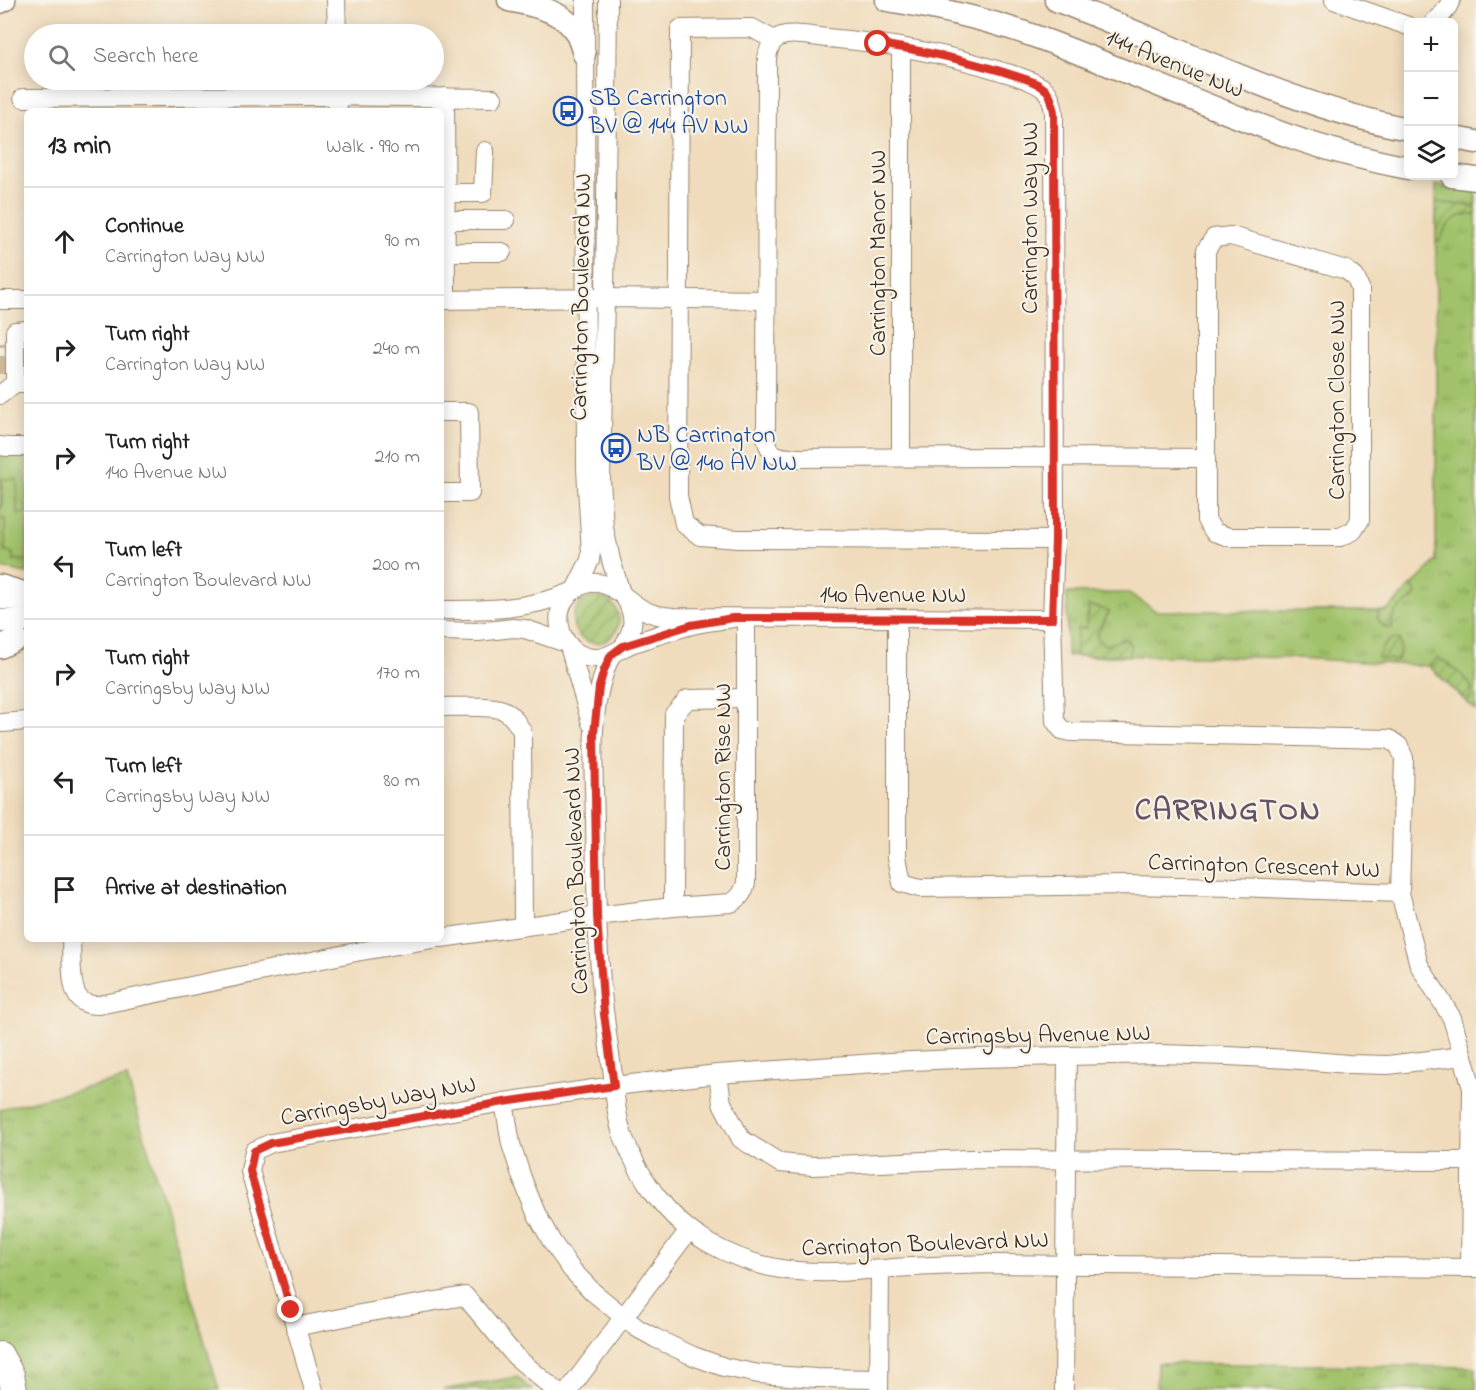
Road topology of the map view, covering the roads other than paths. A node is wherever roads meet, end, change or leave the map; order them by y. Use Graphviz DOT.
graph roads {
  1 [pos="336,0"];
  2 [pos="509,0"];
  3 [pos="585,0"];
  4 [pos="608,0"];
  5 [pos="887,0"];
  6 [pos="1056,0"];
  7 [pos="1334,0"];
  8 [pos="1451,0"];
  9 [pos="1440,18"];
  10 [pos="337,24"];
  11 [pos="1404,25"];
  12 [pos="774,40"];
  13 [pos="901,48"];
  14 [pos="585,54"];
  15 [pos="338,96"];
  16 [pos="445,97"];
  17 [pos="23,98"];
  18 [pos="493,98"];
  19 [pos="117,104"];
  20 [pos="243,104"];
  21 [pos="1404,128"];
  22 [pos="1458,139"];
  23 [pos="1476,142"];
  24 [pos="484,151"];
  25 [pos="1404,167"];
  26 [pos="1458,177"];
  27 [pos="1476,179"];
  28 [pos="446,193"];
  29 [pos="446,220"];
  30 [pos="506,220"];
  31 [pos="446,252"];
  32 [pos="502,252"];
  33 [pos="585,298"];
  34 [pos="605,298"];
  35 [pos="679,299"];
  36 [pos="0,300"];
  37 [pos="24,300"];
  38 [pos="444,300"];
  39 [pos="766,300"];
  40 [pos="15,335"];
  41 [pos="9,386"];
  42 [pos="444,412"];
  43 [pos="0,446"];
  44 [pos="24,447"];
  45 [pos="901,457"];
  46 [pos="1054,457"];
  47 [pos="1206,458"];
  48 [pos="444,493"];
  49 [pos="1055,540"];
  50 [pos="0,586"];
  51 [pos="573,591"];
  52 [pos="24,593"];
  53 [pos="622,594"];
  54 [pos="0,600"];
  55 [pos="24,601"];
  56 [pos="444,610"];
  57 [pos="739,618"];
  58 [pos="897,618"];
  59 [pos="1052,619"];
  60 [pos="0,621"];
  61 [pos="444,631"];
  62 [pos="14,637"];
  63 [pos="568,645"];
  64 [pos="617,651"];
  65 [pos="746,698"];
  66 [pos="444,707"];
  67 [pos="24,722"];
  68 [pos="2,723"];
  69 [pos="594,733"];
  70 [pos="1400,893"];
  71 [pos="673,908"];
  72 [pos="597,916"];
  73 [pos="523,925"];
  74 [pos="444,938"];
  75 [pos="71,942"];
  76 [pos="416,942"];
  77 [pos="1067,1056"];
  78 [pos="1463,1056"];
  79 [pos="718,1074"];
  80 [pos="614,1086"];
  81 [pos="504,1102"];
  82 [pos="1066,1160"];
  83 [pos="1471,1161"];
  84 [pos="688,1230"];
  85 [pos="1066,1263"];
  86 [pos="1473,1268"];
  87 [pos="880,1269"];
  88 [pos="624,1317"];
  89 [pos="296,1328"];
  90 [pos="0,1358"];
  91 [pos="879,1385"];
  92 [pos="5,1390"];
  93 [pos="14,1390"];
  94 [pos="314,1390"];
  95 [pos="555,1390"];
  96 [pos="569,1390"];
  97 [pos="1064,1390"];
  1 -- 10 [label="street"];
  2 -- 14 [label="main road"];
  3 -- 14 [label="street, Carrington Boulevard NW"];
  4 -- 34 [label="street, Carrington Boulevard NW"];
  5 -- 25 [label="main road, 144 Avenue NW"];
  6 -- 21 [label="main road, 144 Avenue NW"];
  7 -- 11 [label="street"];
  8 -- 9 [label="street"];
  12 -- 13 [label="street, Carrington Way NW"];
  12 -- 35 [label="street"];
  12 -- 39 [label="street"];
  13 -- 45 [label="street, Carrington Manor NW"];
  13 -- 46 [label="street, Carrington Way NW"];
  14 -- 33 [label="street, Carrington Boulevard NW"];
  15 -- 16 [label="street"];
  15 -- 20 [label="street"];
  16 -- 18 [label="street"];
  16 -- 28 [label="street"];
  17 -- 19 [label="street"];
  19 -- 20 [label="street"];
  22 -- 23 [label="main road"];
  24 -- 28 [label="street"];
  26 -- 27 [label="main road"];
  28 -- 29 [label="street"];
  29 -- 30 [label="street"];
  29 -- 31 [label="street"];
  31 -- 32 [label="street"];
  31 -- 38 [label="street"];
  33 -- 34 [label="street"];
  33 -- 38 [label="street"];
  33 -- 51 [label="street, Carrington Boulevard NW"];
  34 -- 35 [label="street"];
  34 -- 53 [label="street, Carrington Boulevard NW"];
  35 -- 39 [label="street"];
  35 -- 49 [label="street"];
  36 -- 37 [label="street"];
  39 -- 45 [label="street"];
  40 -- 41 [label="street"];
  42 -- 48 [label="street"];
  43 -- 44 [label="street"];
  45 -- 46 [label="street"];
  46 -- 47 [label="street"];
  46 -- 49 [label="street, Carrington Way NW"];
  47 -- 47 [label="street, Carrington Close NW"];
  49 -- 59 [label="street, Carrington Way NW"];
  50 -- 52 [label="main road"];
  51 -- 53 [label="street, 140 Avenue NW"];
  51 -- 56 [label="street, 140 Avenue NW"];
  51 -- 63 [label="street"];
  53 -- 57 [label="street, 140 Avenue NW"];
  53 -- 64 [label="street"];
  54 -- 55 [label="street"];
  57 -- 58 [label="street, 140 Avenue NW"];
  57 -- 64 [label="street, 140 Avenue NW"];
  57 -- 65 [label="street, Carrington Rise NW"];
  58 -- 59 [label="street, 140 Avenue NW"];
  58 -- 70 [label="street, Carrington Crescent NW"];
  59 -- 70 [label="street, Carrington Crescent NW"];
  60 -- 62 [label="main road"];
  61 -- 63 [label="street, 140 Avenue NW"];
  63 -- 64 [label="street, 140 Avenue NW"];
  63 -- 69 [label="street, Carrington Boulevard NW"];
  64 -- 69 [label="street, Carrington Boulevard NW"];
  65 -- 71 [label="street, Carrington Rise NW"];
  65 -- 71 [label="street"];
  66 -- 73 [label="street"];
  67 -- 68 [label="street"];
  69 -- 72 [label="street, Carrington Boulevard NW"];
  70 -- 78 [label="street"];
  71 -- 72 [label="street, Carrington Rise NW"];
  72 -- 73 [label="street, Carrington Rise NW"];
  72 -- 80 [label="street, Carrington Boulevard NW"];
  73 -- 74 [label="street, Carrington Rise NW"];
  75 -- 76 [label="street"];
  77 -- 78 [label="street, Carringsby Avenue NW"];
  77 -- 79 [label="street, Carringsby Avenue NW"];
  77 -- 82 [label="street"];
  78 -- 83 [label="street"];
  79 -- 80 [label="street, Carringsby Avenue NW"];
  79 -- 82 [label="street"];
  80 -- 81 [label="street, Carringsby Way NW"];
  80 -- 84 [label="street, Carrington Boulevard NW"];
  81 -- 88 [label="street"];
  81 -- 89 [label="street, Carringsby Way NW"];
  82 -- 83 [label="street"];
  82 -- 85 [label="street"];
  83 -- 86 [label="street"];
  84 -- 87 [label="street, Carrington Boulevard NW"];
  84 -- 88 [label="street"];
  85 -- 86 [label="street, Carrington Boulevard NW"];
  85 -- 87 [label="street, Carrington Boulevard NW"];
  85 -- 97 [label="street"];
  87 -- 91 [label="street"];
  88 -- 91 [label="street"];
  88 -- 96 [label="street"];
  89 -- 94 [label="street, Carringsby Way NW"];
  89 -- 95 [label="street"];
  90 -- 92 [label="main road"];
  90 -- 93 [label="highway"];
}
